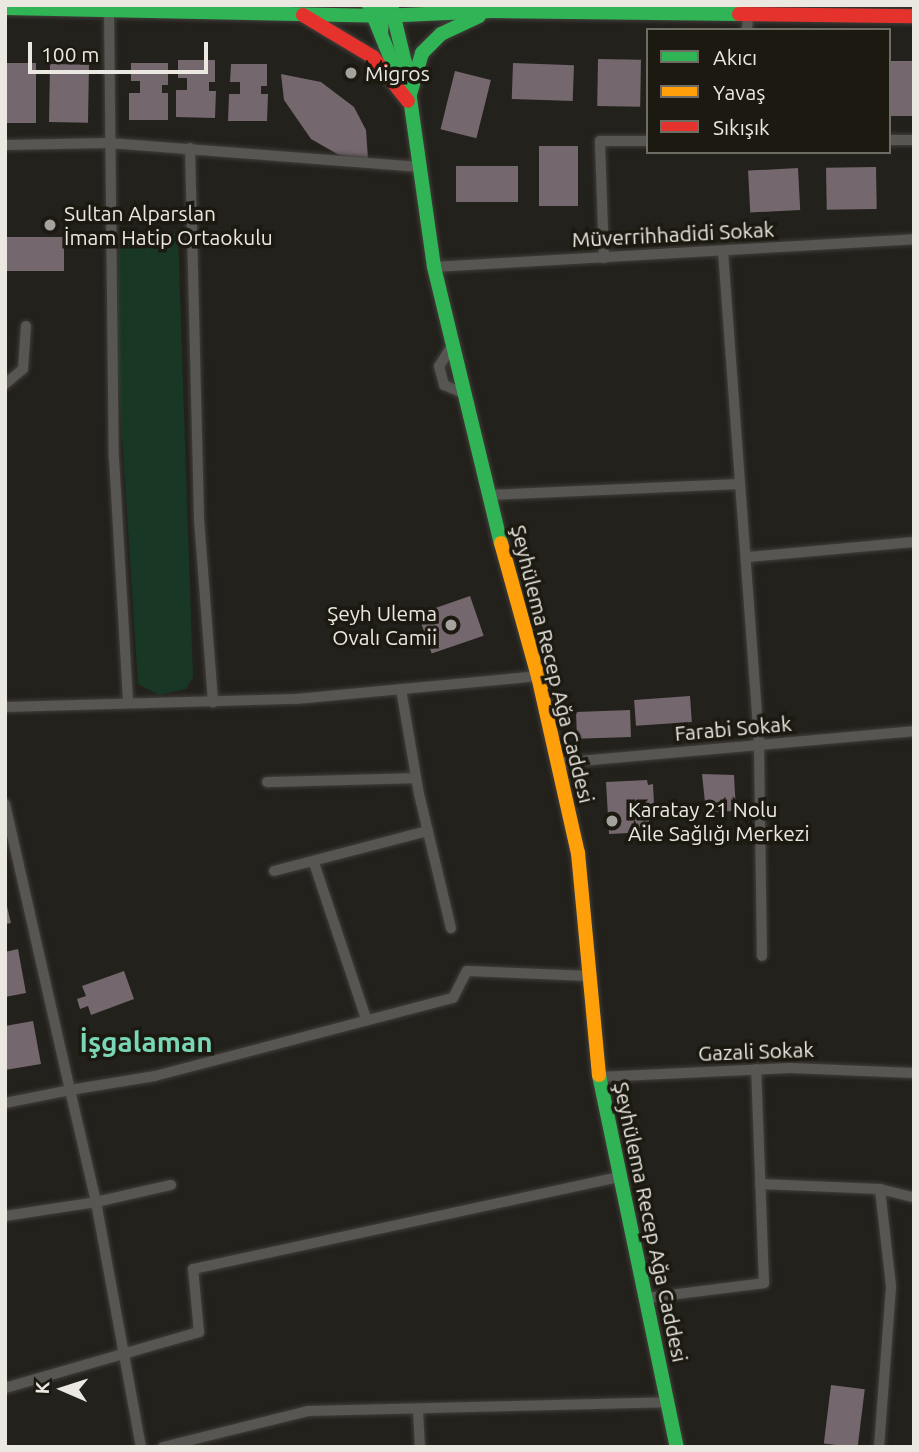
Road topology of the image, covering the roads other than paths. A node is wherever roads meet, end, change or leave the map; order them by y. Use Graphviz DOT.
graph roads {
  1 [pos="271,5"];
  2 [pos="5,8"];
  3 [pos="109,9"];
  4 [pos="234,11"];
  5 [pos="382,11"];
  6 [pos="492,11"];
  7 [pos="301,14"];
  8 [pos="914,16"];
  9 [pos="748,23"];
  10 [pos="408,101"];
  11 [pos="891,140"];
  12 [pos="914,140"];
  13 [pos="646,141"];
  14 [pos="108,143"];
  15 [pos="5,145"];
  16 [pos="190,148"];
  17 [pos="421,167"];
  18 [pos="914,239"];
  19 [pos="723,251"];
  20 [pos="604,258"];
  21 [pos="434,267"];
  22 [pos="26,326"];
  23 [pos="5,384"];
  24 [pos="740,484"];
  25 [pos="488,495"];
  26 [pos="914,542"];
  27 [pos="748,557"];
  28 [pos="538,676"];
  29 [pos="401,689"];
  30 [pos="213,702"];
  31 [pos="128,703"];
  32 [pos="5,707"];
  33 [pos="914,731"];
  34 [pos="759,745"];
  35 [pos="557,764"];
  36 [pos="416,778"];
  37 [pos="267,782"];
  38 [pos="5,804"];
  39 [pos="428,831"];
  40 [pos="314,863"];
  41 [pos="274,870"];
  42 [pos="451,928"];
  43 [pos="762,956"];
  44 [pos="590,976"];
  45 [pos="366,1018"];
  46 [pos="756,1069"];
  47 [pos="914,1073"];
  48 [pos="599,1077"];
  49 [pos="70,1090"];
  50 [pos="5,1103"];
  51 [pos="619,1177"];
  52 [pos="171,1185"];
  53 [pos="760,1185"];
  54 [pos="880,1189"];
  55 [pos="912,1197"];
  56 [pos="96,1202"];
  57 [pos="5,1216"];
  58 [pos="646,1298"];
  59 [pos="124,1357"];
  60 [pos="5,1388"];
  61 [pos="667,1402"];
  62 [pos="418,1410"];
  63 [pos="141,1447"];
  64 [pos="163,1447"];
  65 [pos="419,1447"];
  66 [pos="677,1447"];
  67 [pos="879,1447"];
  1 -- 4 [label="street"];
  2 -- 3 [label="street"];
  3 -- 4 [label="street"];
  3 -- 14 [label="street"];
  4 -- 7 [label="street"];
  5 -- 6 [label="street"];
  5 -- 7 [label="street"];
  5 -- 10 [label="street, Şeyhülema Recep Ağa Caddesi"];
  5 -- 10 [label="street, Şeyhülema Recep Ağa Caddesi"];
  6 -- 9 [label="street"];
  6 -- 10 [label="street"];
  7 -- 10 [label="street"];
  8 -- 9 [label="street"];
  10 -- 17 [label="street, Şeyhülema Recep Ağa Caddesi"];
  11 -- 12 [label="street"];
  13 -- 20 [label="street"];
  14 -- 15 [label="street"];
  14 -- 16 [label="street"];
  14 -- 31 [label="street"];
  16 -- 17 [label="street"];
  16 -- 30 [label="street"];
  17 -- 21 [label="street, Şeyhülema Recep Ağa Caddesi"];
  18 -- 19 [label="street, Müverrihhadidi Sokak"];
  19 -- 20 [label="street, Müverrihhadidi Sokak"];
  19 -- 24 [label="street"];
  20 -- 21 [label="street, Müverrihhadidi Sokak"];
  21 -- 25 [label="street, Şeyhülema Recep Ağa Caddesi"];
  22 -- 23 [label="street"];
  24 -- 25 [label="street"];
  24 -- 27 [label="street"];
  25 -- 28 [label="street, Şeyhülema Recep Ağa Caddesi"];
  26 -- 27 [label="street"];
  27 -- 34 [label="street"];
  28 -- 29 [label="street"];
  28 -- 35 [label="street, Şeyhülema Recep Ağa Caddesi"];
  29 -- 30 [label="street"];
  29 -- 36 [label="street"];
  30 -- 31 [label="street"];
  31 -- 32 [label="street"];
  33 -- 34 [label="street, Farabi Sokak"];
  34 -- 35 [label="street, Farabi Sokak"];
  34 -- 43 [label="street"];
  35 -- 44 [label="street, Şeyhülema Recep Ağa Caddesi"];
  36 -- 37 [label="street"];
  36 -- 39 [label="street"];
  38 -- 49 [label="street"];
  39 -- 40 [label="street"];
  39 -- 42 [label="street"];
  40 -- 41 [label="street"];
  40 -- 45 [label="street"];
  44 -- 45 [label="street"];
  44 -- 48 [label="street, Şeyhülema Recep Ağa Caddesi"];
  45 -- 49 [label="street"];
  46 -- 47 [label="street, Gazali Sokak"];
  46 -- 48 [label="street, Gazali Sokak"];
  46 -- 53 [label="street"];
  48 -- 51 [label="street, Şeyhülema Recep Ağa Caddesi"];
  49 -- 50 [label="street"];
  49 -- 56 [label="street"];
  51 -- 58 [label="street, Şeyhülema Recep Ağa Caddesi"];
  51 -- 59 [label="street"];
  52 -- 56 [label="street"];
  53 -- 54 [label="street"];
  53 -- 58 [label="street"];
  54 -- 55 [label="street"];
  54 -- 67 [label="street"];
  56 -- 57 [label="street"];
  56 -- 59 [label="street"];
  58 -- 61 [label="street, Şeyhülema Recep Ağa Caddesi"];
  59 -- 60 [label="street"];
  59 -- 63 [label="street"];
  61 -- 62 [label="street"];
  61 -- 66 [label="street, Şeyhülema Recep Ağa Caddesi"];
  62 -- 64 [label="street"];
  62 -- 65 [label="street"];
}
